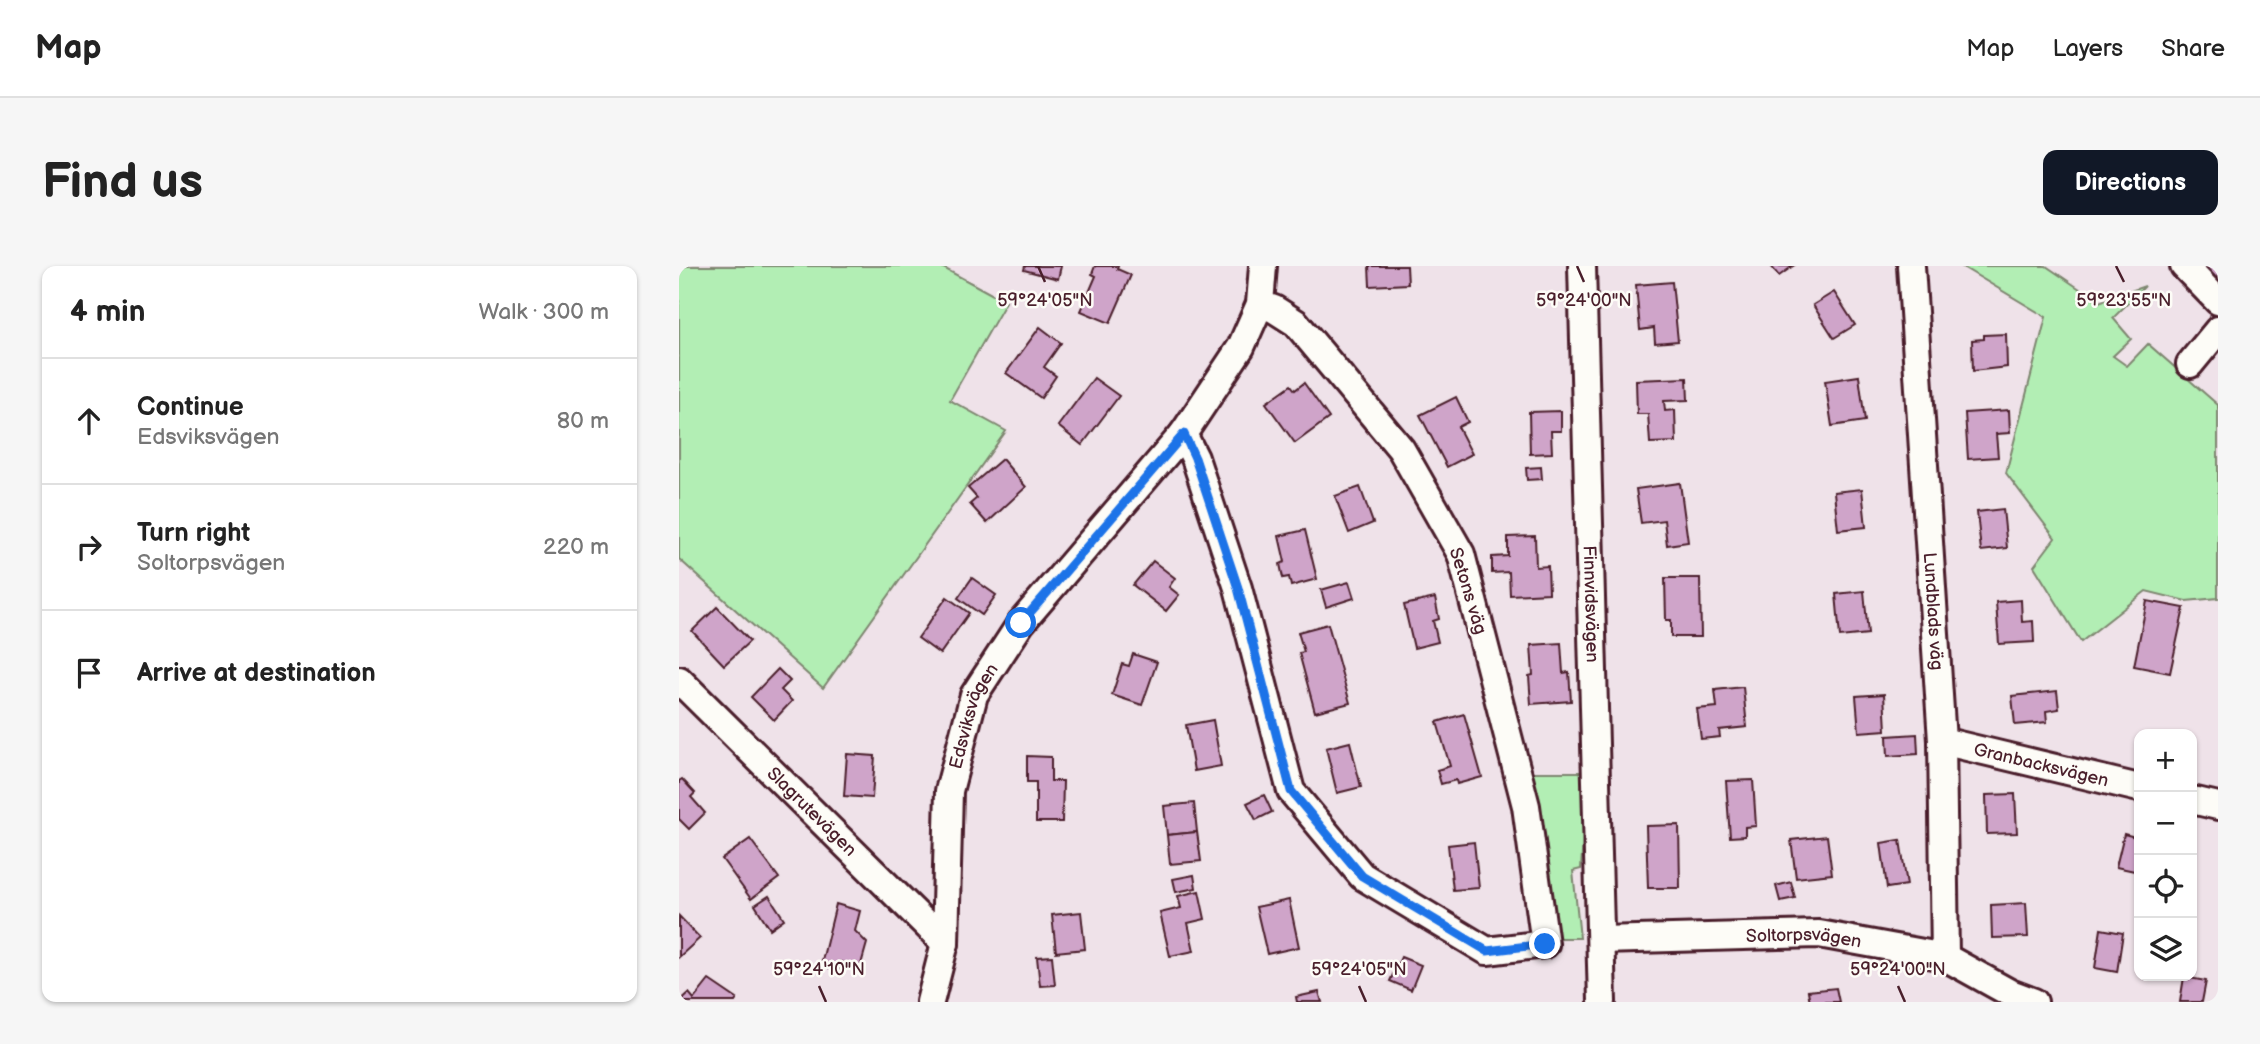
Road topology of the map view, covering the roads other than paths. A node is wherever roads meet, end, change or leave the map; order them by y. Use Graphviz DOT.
graph roads {
  1 [pos="1263,266"];
  2 [pos="1582,266"];
  3 [pos="1911,266"];
  4 [pos="2184,266"];
  5 [pos="2218,301"];
  6 [pos="1260,304"];
  7 [pos="2218,330"];
  8 [pos="2190,364"];
  9 [pos="1184,434"];
  10 [pos="679,680"];
  11 [pos="1942,741"];
  12 [pos="2134,787"];
  13 [pos="2197,801"];
  14 [pos="2218,806"];
  15 [pos="1601,940"];
  16 [pos="945,943"];
  17 [pos="1945,957"];
  18 [pos="2018,999"];
  19 [pos="930,1002"];
  20 [pos="1602,1002"];
  1 -- 6 [label="street, Edsviksvägen"];
  2 -- 15 [label="street, Finnvidsvägen"];
  3 -- 11 [label="street, Lundblads väg"];
  4 -- 5 [label="street"];
  6 -- 9 [label="street, Edsviksvägen"];
  6 -- 9 [label="street, Setons väg"];
  7 -- 8 [label="street"];
  9 -- 16 [label="street, Edsviksvägen"];
  10 -- 16 [label="street, Slagrutevägen"];
  11 -- 12 [label="street, Granbacksvägen"];
  11 -- 17 [label="street, Lundblads väg"];
  13 -- 14 [label="street"];
  15 -- 17 [label="street, Soltorpsvägen"];
  15 -- 20 [label="street, Finnvidsvägen"];
  16 -- 19 [label="street, Edsviksvägen"];
  17 -- 18 [label="street, Soltorpsvägen"];
}
